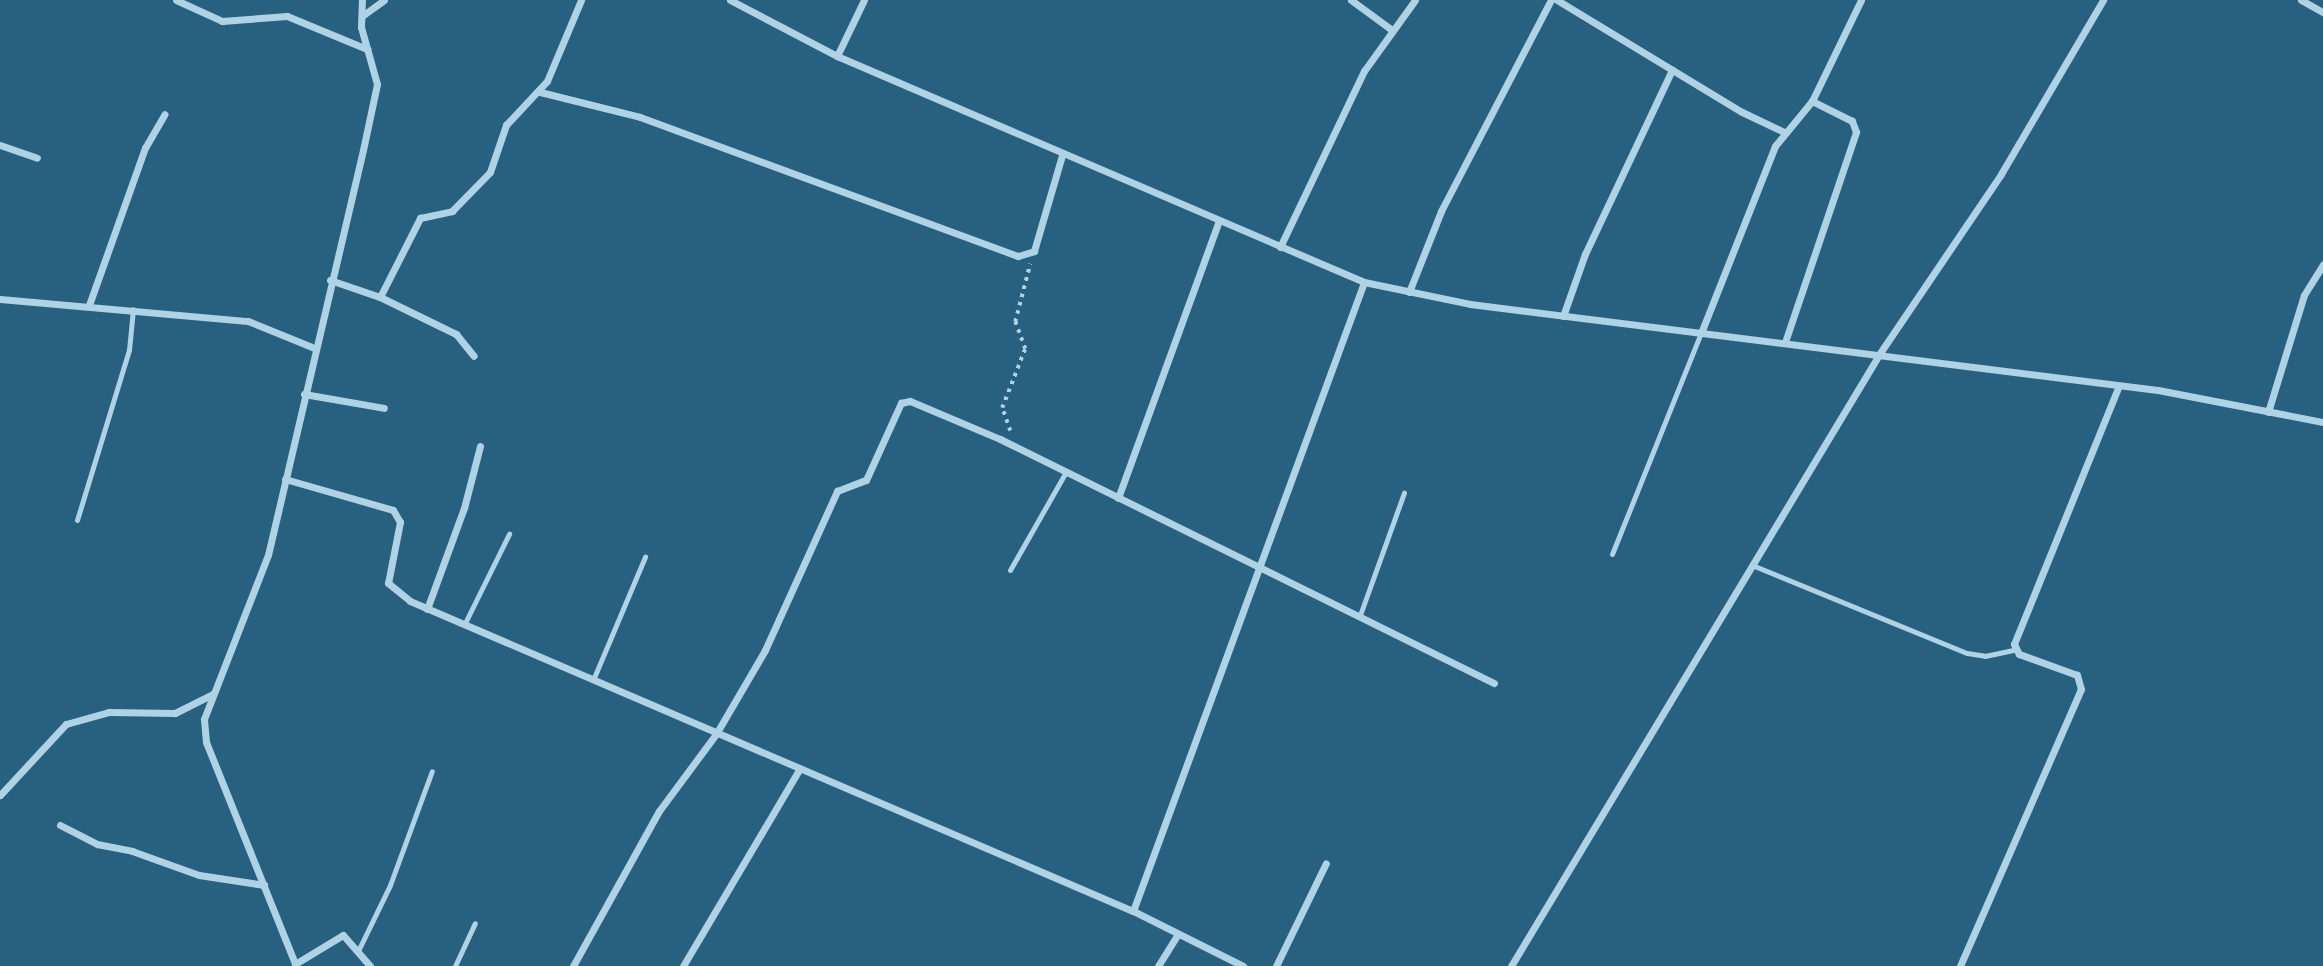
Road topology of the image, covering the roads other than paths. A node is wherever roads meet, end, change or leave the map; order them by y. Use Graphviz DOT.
graph roads {
  1 [pos="176,0"];
  2 [pos="362,0"];
  3 [pos="384,0"];
  4 [pos="581,0"];
  5 [pos="730,0"];
  6 [pos="864,0"];
  7 [pos="1351,0"];
  8 [pos="1415,0"];
  9 [pos="1551,0"];
  10 [pos="1557,0"];
  11 [pos="1861,0"];
  12 [pos="2103,0"];
  13 [pos="2301,0"];
  14 [pos="2323,12"];
  15 [pos="362,16"];
  16 [pos="1392,30"];
  17 [pos="367,49"];
  18 [pos="836,55"];
  19 [pos="1672,70"];
  20 [pos="540,92"];
  21 [pos="1812,101"];
  22 [pos="165,114"];
  23 [pos="1784,132"];
  24 [pos="0,145"];
  25 [pos="1062,155"];
  26 [pos="37,158"];
  27 [pos="1219,221"];
  28 [pos="1280,247"];
  29 [pos="2323,264"];
  30 [pos="330,280"];
  31 [pos="1364,282"];
  32 [pos="1409,292"];
  33 [pos="380,297"];
  34 [pos="0,299"];
  35 [pos="89,304"];
  36 [pos="133,309"];
  37 [pos="1563,316"];
  38 [pos="1701,333"];
  39 [pos="1785,342"];
  40 [pos="314,348"];
  41 [pos="1880,353"];
  42 [pos="474,356"];
  43 [pos="2119,385"];
  44 [pos="304,394"];
  45 [pos="384,408"];
  46 [pos="2268,412"];
  47 [pos="2323,422"];
  48 [pos="480,446"];
  49 [pos="1066,472"];
  50 [pos="285,479"];
  51 [pos="1404,493"];
  52 [pos="1118,498"];
  53 [pos="77,520"];
  54 [pos="509,534"];
  55 [pos="1612,554"];
  56 [pos="645,557"];
  57 [pos="1752,565"];
  58 [pos="1257,569"];
  59 [pos="1010,570"];
  60 [pos="427,609"];
  61 [pos="1360,615"];
  62 [pos="464,625"];
  63 [pos="2014,650"];
  64 [pos="592,681"];
  65 [pos="1494,683"];
  66 [pos="213,694"];
  67 [pos="716,734"];
  68 [pos="799,770"];
  69 [pos="432,771"];
  70 [pos="0,795"];
  71 [pos="60,825"];
  72 [pos="1326,863"];
  73 [pos="264,885"];
  74 [pos="1133,911"];
  75 [pos="475,923"];
  76 [pos="1177,935"];
  77 [pos="358,951"];
  78 [pos="296,965"];
  79 [pos="370,966"];
  80 [pos="455,966"];
  81 [pos="573,966"];
  82 [pos="683,966"];
  83 [pos="1158,966"];
  84 [pos="1243,966"];
  85 [pos="1276,966"];
  86 [pos="1510,966"];
  87 [pos="1960,966"];
  1 -- 17 [label="street"];
  2 -- 15 [label="street"];
  3 -- 15 [label="street"];
  4 -- 20 [label="street"];
  5 -- 18 [label="street"];
  6 -- 18 [label="street"];
  7 -- 16 [label="street"];
  8 -- 16 [label="street"];
  9 -- 32 [label="street"];
  10 -- 19 [label="street"];
  11 -- 21 [label="street"];
  12 -- 41 [label="street"];
  13 -- 14 [label="street"];
  15 -- 17 [label="street"];
  16 -- 28 [label="street"];
  17 -- 30 [label="street"];
  18 -- 25 [label="street"];
  19 -- 23 [label="street"];
  19 -- 37 [label="street"];
  20 -- 25 [label="street"];
  20 -- 33 [label="street"];
  21 -- 23 [label="street"];
  21 -- 39 [label="street"];
  22 -- 35 [label="street"];
  23 -- 38 [label="street"];
  24 -- 26 [label="street"];
  25 -- 27 [label="street"];
  27 -- 28 [label="street"];
  27 -- 52 [label="street"];
  28 -- 31 [label="street"];
  29 -- 46 [label="street"];
  30 -- 33 [label="street"];
  30 -- 40 [label="street"];
  31 -- 32 [label="street"];
  31 -- 58 [label="street"];
  32 -- 37 [label="street"];
  33 -- 42 [label="street"];
  34 -- 35 [label="street"];
  35 -- 36 [label="street"];
  36 -- 40 [label="street"];
  36 -- 53 [label="lane"];
  37 -- 38 [label="street"];
  38 -- 39 [label="street"];
  38 -- 55 [label="lane"];
  39 -- 41 [label="street"];
  40 -- 44 [label="street"];
  41 -- 43 [label="street"];
  41 -- 57 [label="street"];
  43 -- 46 [label="street"];
  43 -- 63 [label="street"];
  44 -- 45 [label="street"];
  44 -- 50 [label="street"];
  46 -- 47 [label="street"];
  48 -- 60 [label="street"];
  49 -- 52 [label="street"];
  49 -- 59 [label="lane"];
  49 -- 67 [label="street"];
  50 -- 60 [label="street"];
  50 -- 66 [label="street"];
  51 -- 61 [label="lane"];
  52 -- 58 [label="street"];
  54 -- 62 [label="lane"];
  56 -- 64 [label="lane"];
  57 -- 63 [label="lane"];
  57 -- 86 [label="street"];
  58 -- 61 [label="street"];
  58 -- 74 [label="street"];
  60 -- 62 [label="street"];
  61 -- 65 [label="street"];
  62 -- 64 [label="street"];
  63 -- 87 [label="street"];
  64 -- 67 [label="street"];
  66 -- 70 [label="street"];
  66 -- 73 [label="street"];
  67 -- 68 [label="street"];
  67 -- 81 [label="street"];
  68 -- 74 [label="street"];
  68 -- 82 [label="street"];
  69 -- 77 [label="lane"];
  71 -- 73 [label="street"];
  72 -- 85 [label="street"];
  73 -- 78 [label="street"];
  74 -- 76 [label="street"];
  75 -- 80 [label="lane"];
  76 -- 83 [label="street"];
  76 -- 84 [label="street"];
  77 -- 78 [label="street"];
  77 -- 79 [label="street"];
}
